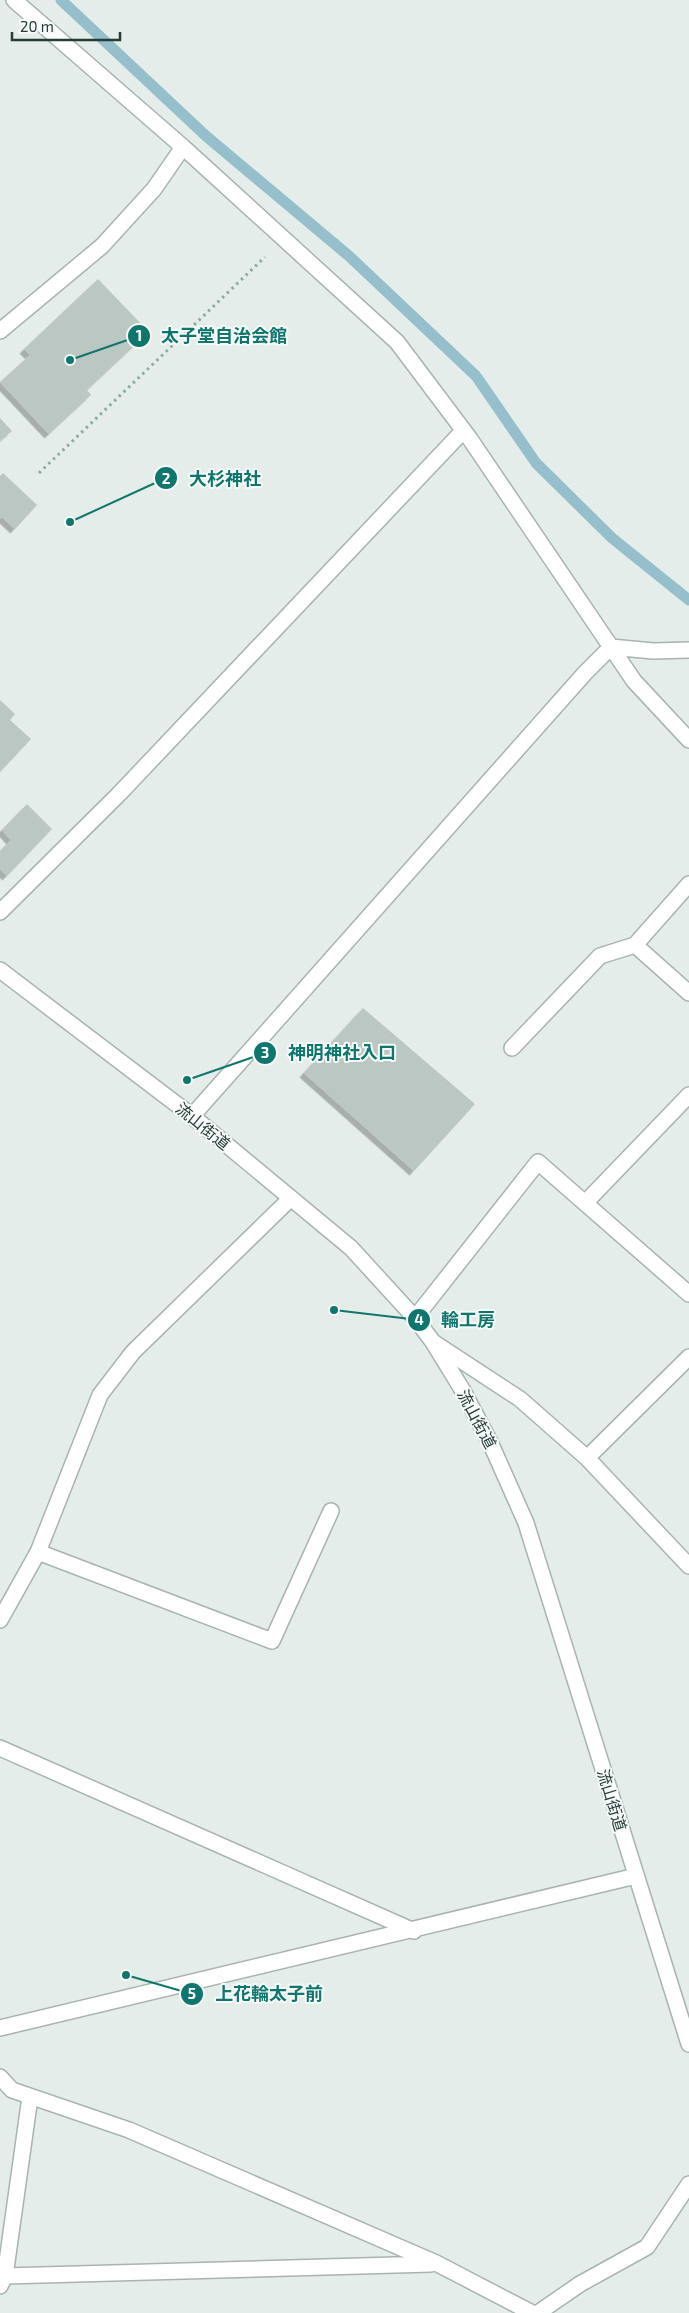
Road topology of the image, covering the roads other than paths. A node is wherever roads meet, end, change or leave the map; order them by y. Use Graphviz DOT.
graph roads {
  1 [pos="14,0"];
  2 [pos="182,147"];
  3 [pos="0,331"];
  4 [pos="463,431"];
  5 [pos="611,647"];
  6 [pos="689,650"];
  7 [pos="689,740"];
  8 [pos="689,884"];
  9 [pos="0,912"];
  10 [pos="635,945"];
  11 [pos="0,970"];
  12 [pos="689,993"];
  13 [pos="512,1048"];
  14 [pos="689,1095"];
  15 [pos="192,1116"];
  16 [pos="290,1199"];
  17 [pos="586,1202"];
  18 [pos="689,1294"];
  19 [pos="415,1318"];
  20 [pos="433,1342"];
  21 [pos="689,1357"];
  22 [pos="587,1458"];
  23 [pos="331,1511"];
  24 [pos="38,1552"];
  25 [pos="688,1564"];
  26 [pos="0,1620"];
  27 [pos="0,1748"];
  28 [pos="636,1876"];
  29 [pos="414,1931"];
  30 [pos="0,2028"];
  31 [pos="689,2044"];
  32 [pos="0,2077"];
  33 [pos="30,2097"];
  34 [pos="689,2184"];
  35 [pos="436,2264"];
  36 [pos="3,2281"];
  37 [pos="532,2313"];
  38 [pos="538,2313"];
  1 -- 2 [label="street"];
  2 -- 3 [label="street"];
  2 -- 4 [label="street"];
  4 -- 5 [label="street"];
  4 -- 9 [label="street"];
  5 -- 6 [label="street"];
  5 -- 7 [label="street"];
  5 -- 15 [label="street"];
  8 -- 10 [label="street"];
  10 -- 12 [label="street"];
  10 -- 13 [label="street"];
  11 -- 15 [label="street, 流山街道"];
  14 -- 17 [label="street"];
  15 -- 16 [label="street, 流山街道"];
  16 -- 19 [label="street, 流山街道"];
  16 -- 24 [label="street"];
  17 -- 18 [label="street"];
  17 -- 19 [label="street"];
  19 -- 20 [label="street, 流山街道"];
  20 -- 22 [label="street"];
  20 -- 28 [label="street, 流山街道"];
  21 -- 22 [label="street"];
  22 -- 25 [label="street"];
  23 -- 24 [label="street"];
  24 -- 26 [label="street"];
  27 -- 29 [label="street"];
  28 -- 29 [label="street"];
  28 -- 31 [label="street, 流山街道"];
  29 -- 30 [label="street"];
  32 -- 33 [label="street"];
  33 -- 35 [label="street"];
  33 -- 36 [label="street"];
  34 -- 38 [label="street"];
  35 -- 36 [label="street"];
  35 -- 37 [label="street"];
}
